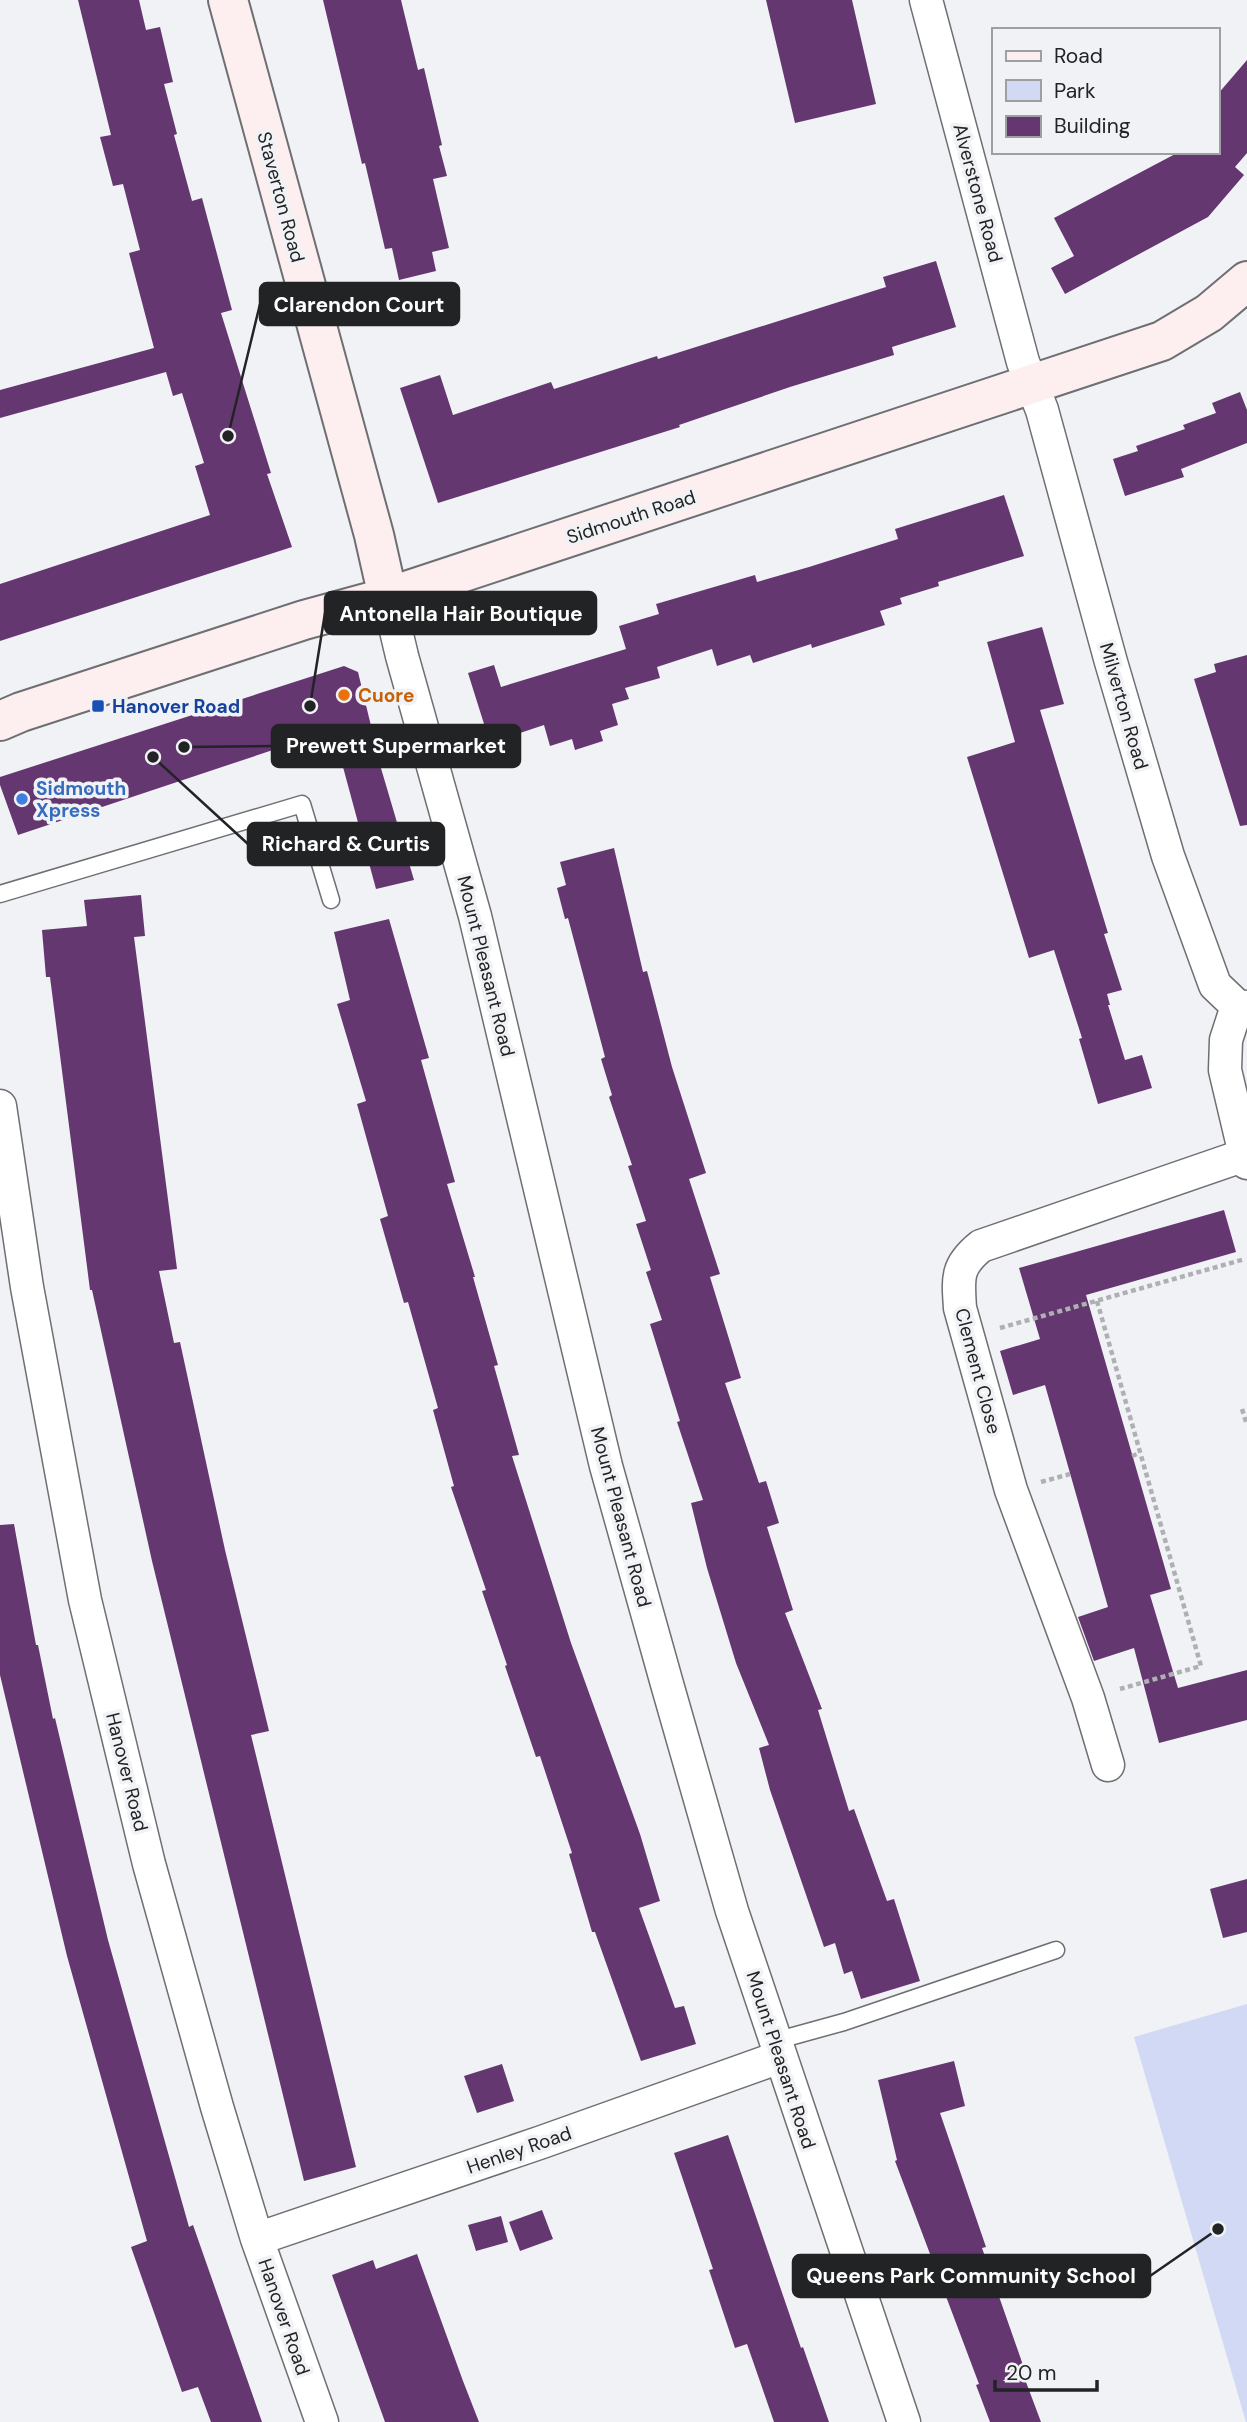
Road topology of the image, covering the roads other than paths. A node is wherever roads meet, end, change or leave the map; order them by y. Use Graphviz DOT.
graph roads {
  1 [pos="228,0"];
  2 [pos="926,0"];
  3 [pos="1247,281"];
  4 [pos="1033,386"];
  5 [pos="388,597"];
  6 [pos="0,721"];
  7 [pos="0,894"];
  8 [pos="331,900"];
  9 [pos="1242,1006"];
  10 [pos="0,1106"];
  11 [pos="1246,1159"];
  12 [pos="1108,1765"];
  13 [pos="1056,1951"];
  14 [pos="777,2049"];
  15 [pos="257,2239"];
  16 [pos="322,2422"];
  17 [pos="904,2422"];
  1 -- 5 [label="street, Staverton Road"];
  2 -- 4 [label="street, Alverstone Road"];
  3 -- 4 [label="street, Sidmouth Road"];
  4 -- 5 [label="street, Sidmouth Road"];
  4 -- 9 [label="street, Milverton Road"];
  5 -- 6 [label="street, Sidmouth Road"];
  5 -- 14 [label="street, Mount Pleasant Road"];
  7 -- 8 [label="lane"];
  9 -- 11 [label="street, Clement Close"];
  10 -- 15 [label="street, Hanover Road"];
  11 -- 12 [label="street, Clement Close"];
  13 -- 14 [label="lane"];
  14 -- 15 [label="street, Henley Road"];
  14 -- 17 [label="street, Mount Pleasant Road"];
  15 -- 16 [label="street, Hanover Road"];
}
